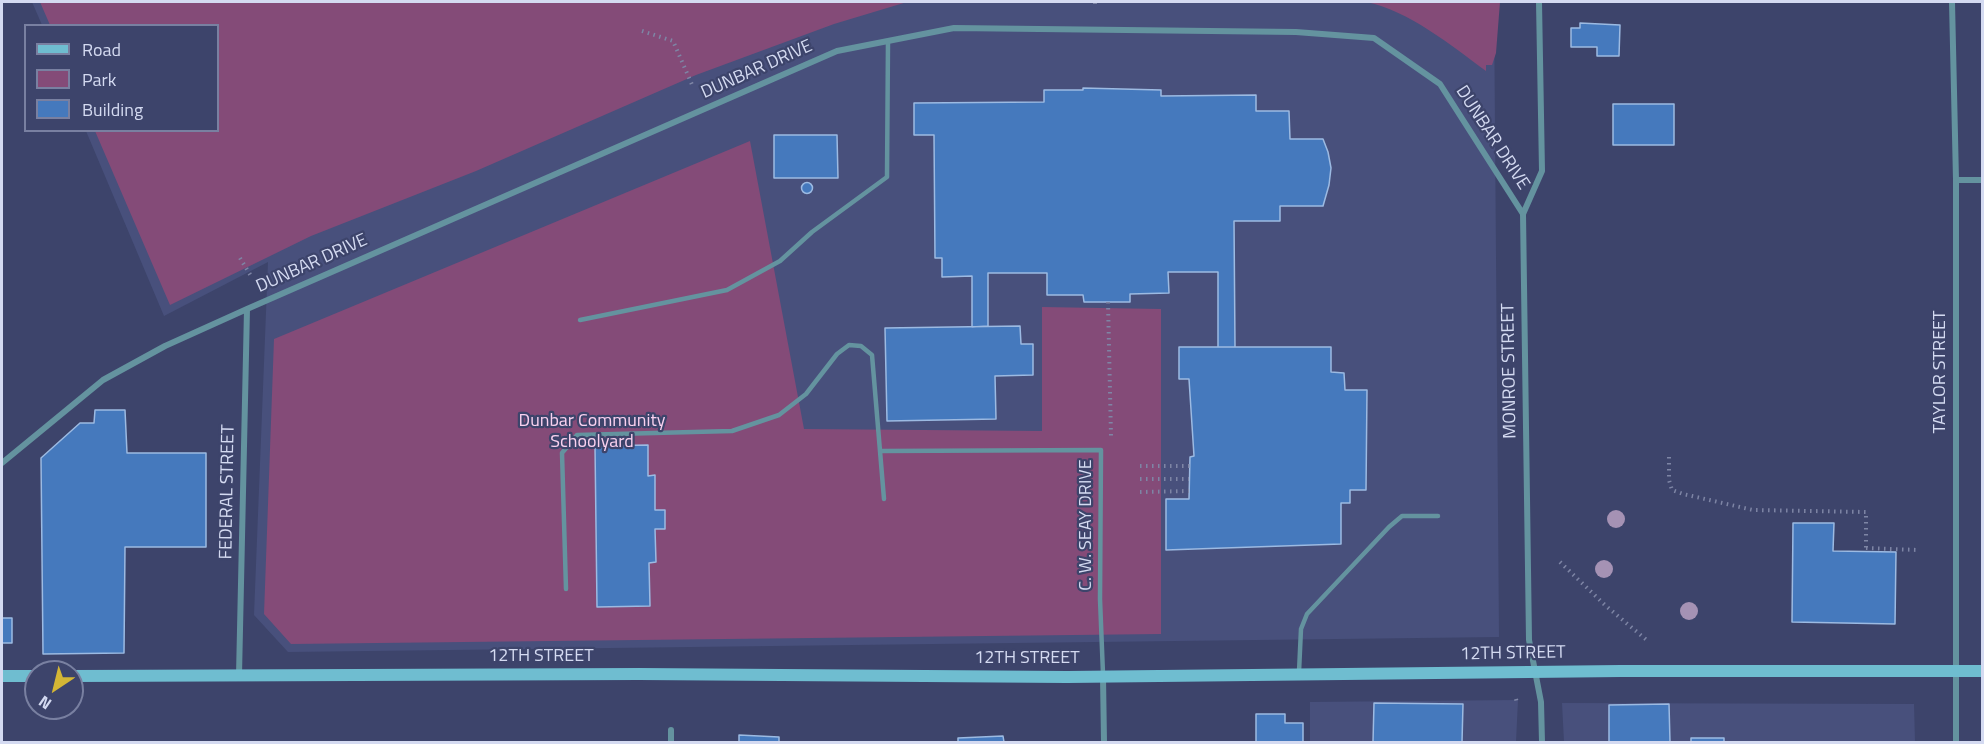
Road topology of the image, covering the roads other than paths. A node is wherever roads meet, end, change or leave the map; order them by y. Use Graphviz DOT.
graph roads {
  1 [pos="1539,2"];
  2 [pos="1952,2"];
  3 [pos="888,41"];
  4 [pos="1956,180"];
  5 [pos="1983,180"];
  6 [pos="1524,214"];
  7 [pos="246,309"];
  8 [pos="580,320"];
  9 [pos="881,451"];
  10 [pos="2,463"];
  11 [pos="884,499"];
  12 [pos="1438,516"];
  13 [pos="566,589"];
  14 [pos="1956,671"];
  15 [pos="1983,671"];
  16 [pos="1535,672"];
  17 [pos="1299,675"];
  18 [pos="2,676"];
  19 [pos="24,676"];
  20 [pos="84,676"];
  21 [pos="240,676"];
  22 [pos="1103,677"];
  23 [pos="671,730"];
  24 [pos="671,742"];
  25 [pos="1104,742"];
  26 [pos="1542,742"];
  27 [pos="1956,742"];
  1 -- 6 [label="street, MONROE STREET"];
  2 -- 4 [label="street, TAYLOR STREET"];
  3 -- 6 [label="street, DUNBAR DRIVE"];
  3 -- 7 [label="street, DUNBAR DRIVE"];
  3 -- 8 [label="lane"];
  4 -- 5 [label="street"];
  4 -- 14 [label="street, TAYLOR STREET"];
  6 -- 16 [label="street, MONROE STREET"];
  7 -- 10 [label="street, DUNBAR DRIVE"];
  7 -- 21 [label="street, FEDERAL STREET"];
  9 -- 11 [label="lane"];
  9 -- 13 [label="lane"];
  9 -- 22 [label="lane, C. W. SEAY DRIVE"];
  12 -- 17 [label="lane"];
  14 -- 15 [label="main road, 12TH STREET"];
  14 -- 16 [label="main road, 12TH STREET"];
  14 -- 27 [label="street, TAYLOR STREET"];
  16 -- 17 [label="main road, 12TH STREET"];
  16 -- 26 [label="street, MONROE STREET"];
  17 -- 22 [label="main road, 12TH STREET"];
  18 -- 19 [label="main road"];
  20 -- 21 [label="main road, 12TH STREET"];
  21 -- 22 [label="main road, 12TH STREET"];
  22 -- 25 [label="street"];
  23 -- 24 [label="street"];
}
